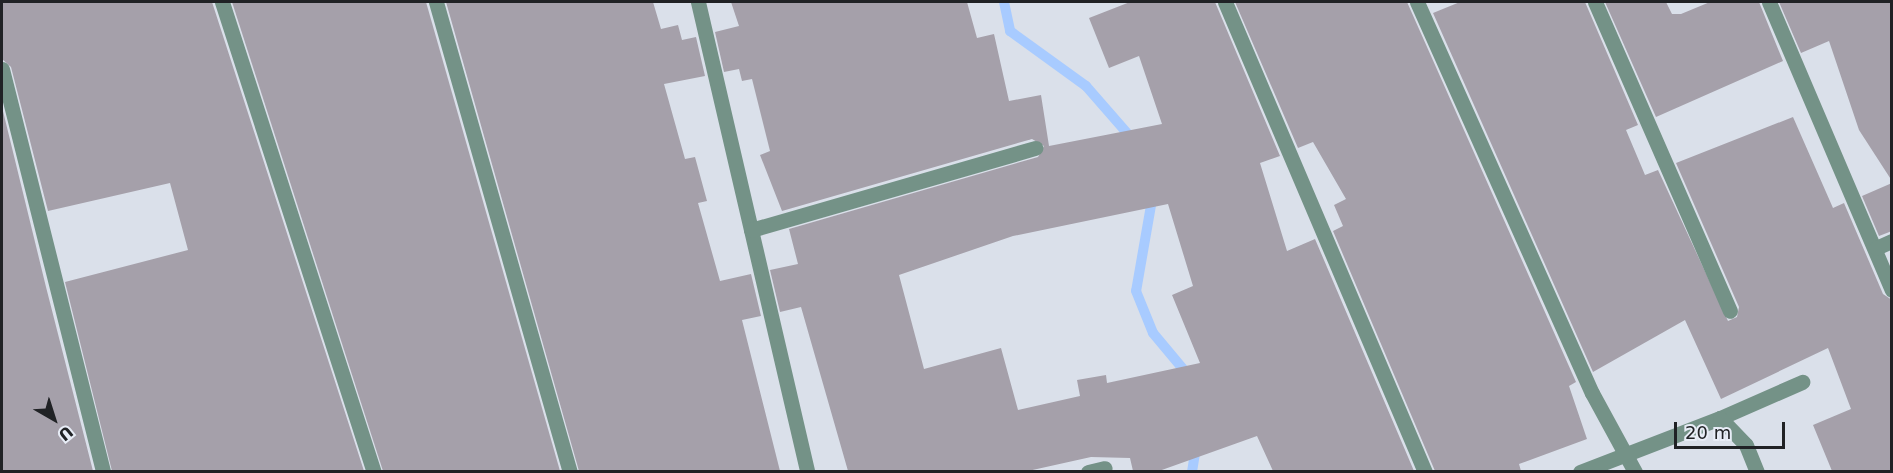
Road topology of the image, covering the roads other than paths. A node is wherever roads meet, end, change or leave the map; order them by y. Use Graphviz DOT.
graph roads {
  1 [pos="222,2"];
  2 [pos="435,2"];
  3 [pos="698,2"];
  4 [pos="1225,2"];
  5 [pos="1417,2"];
  6 [pos="1595,2"];
  7 [pos="1769,2"];
  8 [pos="2,69"];
  9 [pos="1035,148"];
  10 [pos="751,230"];
  11 [pos="1892,241"];
  12 [pos="1876,248"];
  13 [pos="1892,290"];
  14 [pos="1730,311"];
  15 [pos="1802,382"];
  16 [pos="1720,418"];
  17 [pos="1628,451"];
  18 [pos="1106,468"];
  19 [pos="103,471"];
  20 [pos="374,471"];
  21 [pos="570,471"];
  22 [pos="807,471"];
  23 [pos="1088,471"];
  24 [pos="1425,471"];
  25 [pos="1580,471"];
  26 [pos="1635,471"];
  27 [pos="1757,471"];
  1 -- 20 [label="street"];
  2 -- 21 [label="street"];
  3 -- 10 [label="street"];
  4 -- 24 [label="street"];
  5 -- 17 [label="street"];
  6 -- 14 [label="street"];
  7 -- 12 [label="street"];
  8 -- 19 [label="street"];
  9 -- 10 [label="street"];
  10 -- 22 [label="street"];
  11 -- 12 [label="street"];
  12 -- 13 [label="street"];
  15 -- 16 [label="street"];
  16 -- 17 [label="street"];
  16 -- 27 [label="street"];
  17 -- 25 [label="street"];
  17 -- 26 [label="street"];
  18 -- 23 [label="street"];
}
